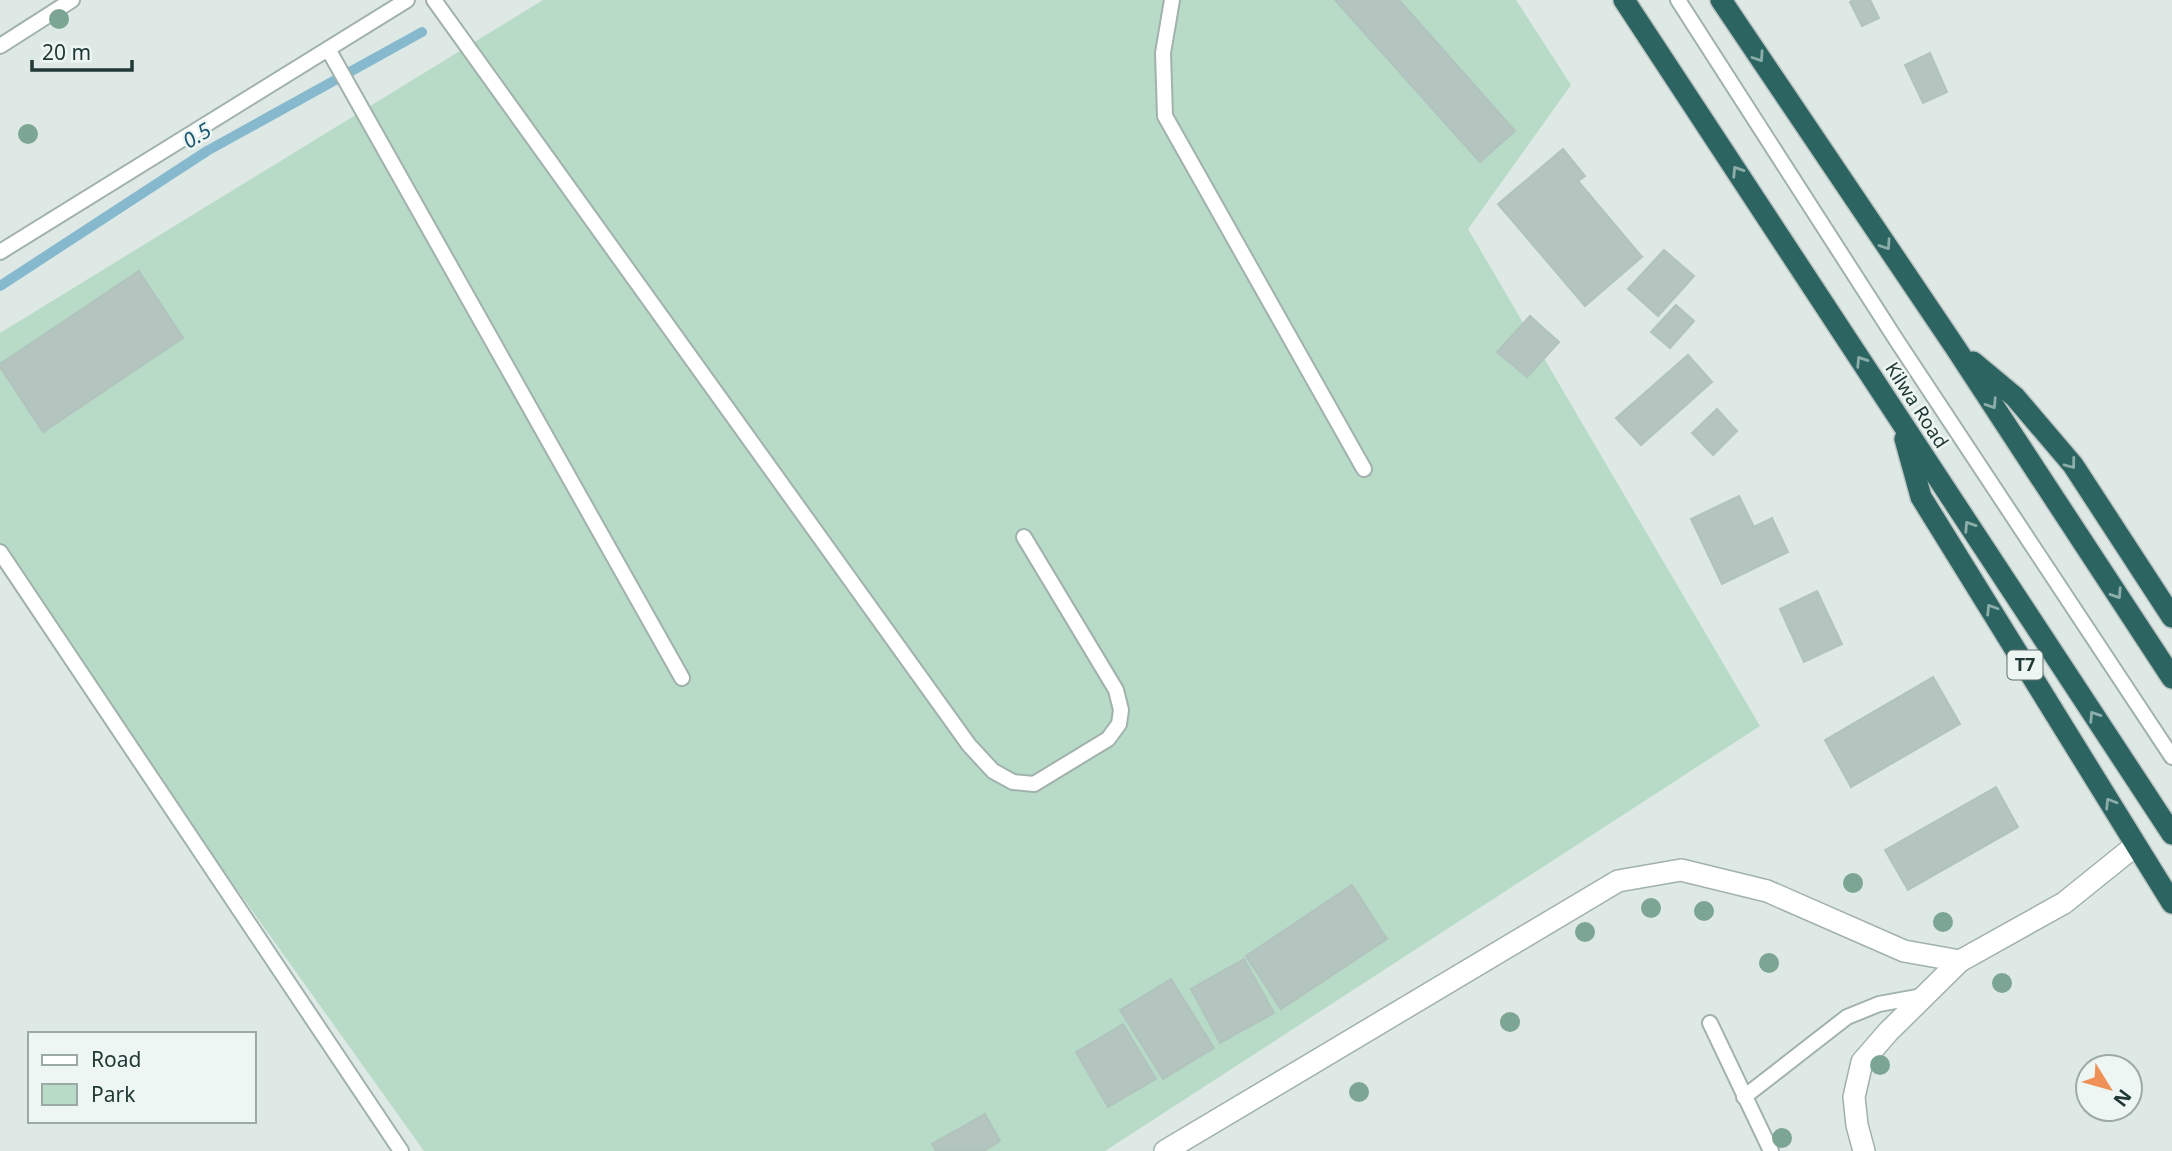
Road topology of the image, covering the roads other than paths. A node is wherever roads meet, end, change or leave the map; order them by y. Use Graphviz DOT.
graph roads {
  1 [pos="72,0"];
  2 [pos="407,0"];
  3 [pos="434,0"];
  4 [pos="1172,0"];
  5 [pos="1624,0"];
  6 [pos="1678,0"];
  7 [pos="1721,0"];
  8 [pos="0,46"];
  9 [pos="328,49"];
  10 [pos="0,252"];
  11 [pos="1955,347"];
  12 [pos="1899,418"];
  13 [pos="1364,470"];
  14 [pos="1024,537"];
  15 [pos="0,552"];
  16 [pos="2172,617"];
  17 [pos="682,678"];
  18 [pos="2172,678"];
  19 [pos="2172,757"];
  20 [pos="2172,834"];
  21 [pos="2136,845"];
  22 [pos="2172,903"];
  23 [pos="1960,961"];
  24 [pos="1925,996"];
  25 [pos="1710,1023"];
  26 [pos="1744,1097"];
  27 [pos="401,1151"];
  28 [pos="1165,1151"];
  29 [pos="1771,1151"];
  30 [pos="1864,1151"];
  1 -- 8 [label="lane"];
  2 -- 9 [label="lane"];
  3 -- 14 [label="lane"];
  4 -- 13 [label="lane"];
  12 -- 5 [label="highway, Kilwa Road / T7, one-way"];
  6 -- 19 [label="lane"];
  7 -- 11 [label="highway, one-way"];
  9 -- 10 [label="lane"];
  9 -- 17 [label="lane"];
  11 -- 16 [label="highway, one-way"];
  11 -- 18 [label="highway, one-way"];
  20 -- 12 [label="highway, Kilwa Road / T7, one-way"];
  21 -- 12 [label="highway, T7, one-way"];
  15 -- 27 [label="lane"];
  21 -- 22 [label="highway, T7"];
  21 -- 23 [label="street"];
  23 -- 24 [label="street"];
  23 -- 28 [label="street"];
  24 -- 26 [label="lane"];
  24 -- 30 [label="street"];
  25 -- 26 [label="lane"];
  26 -- 29 [label="lane"];
}
